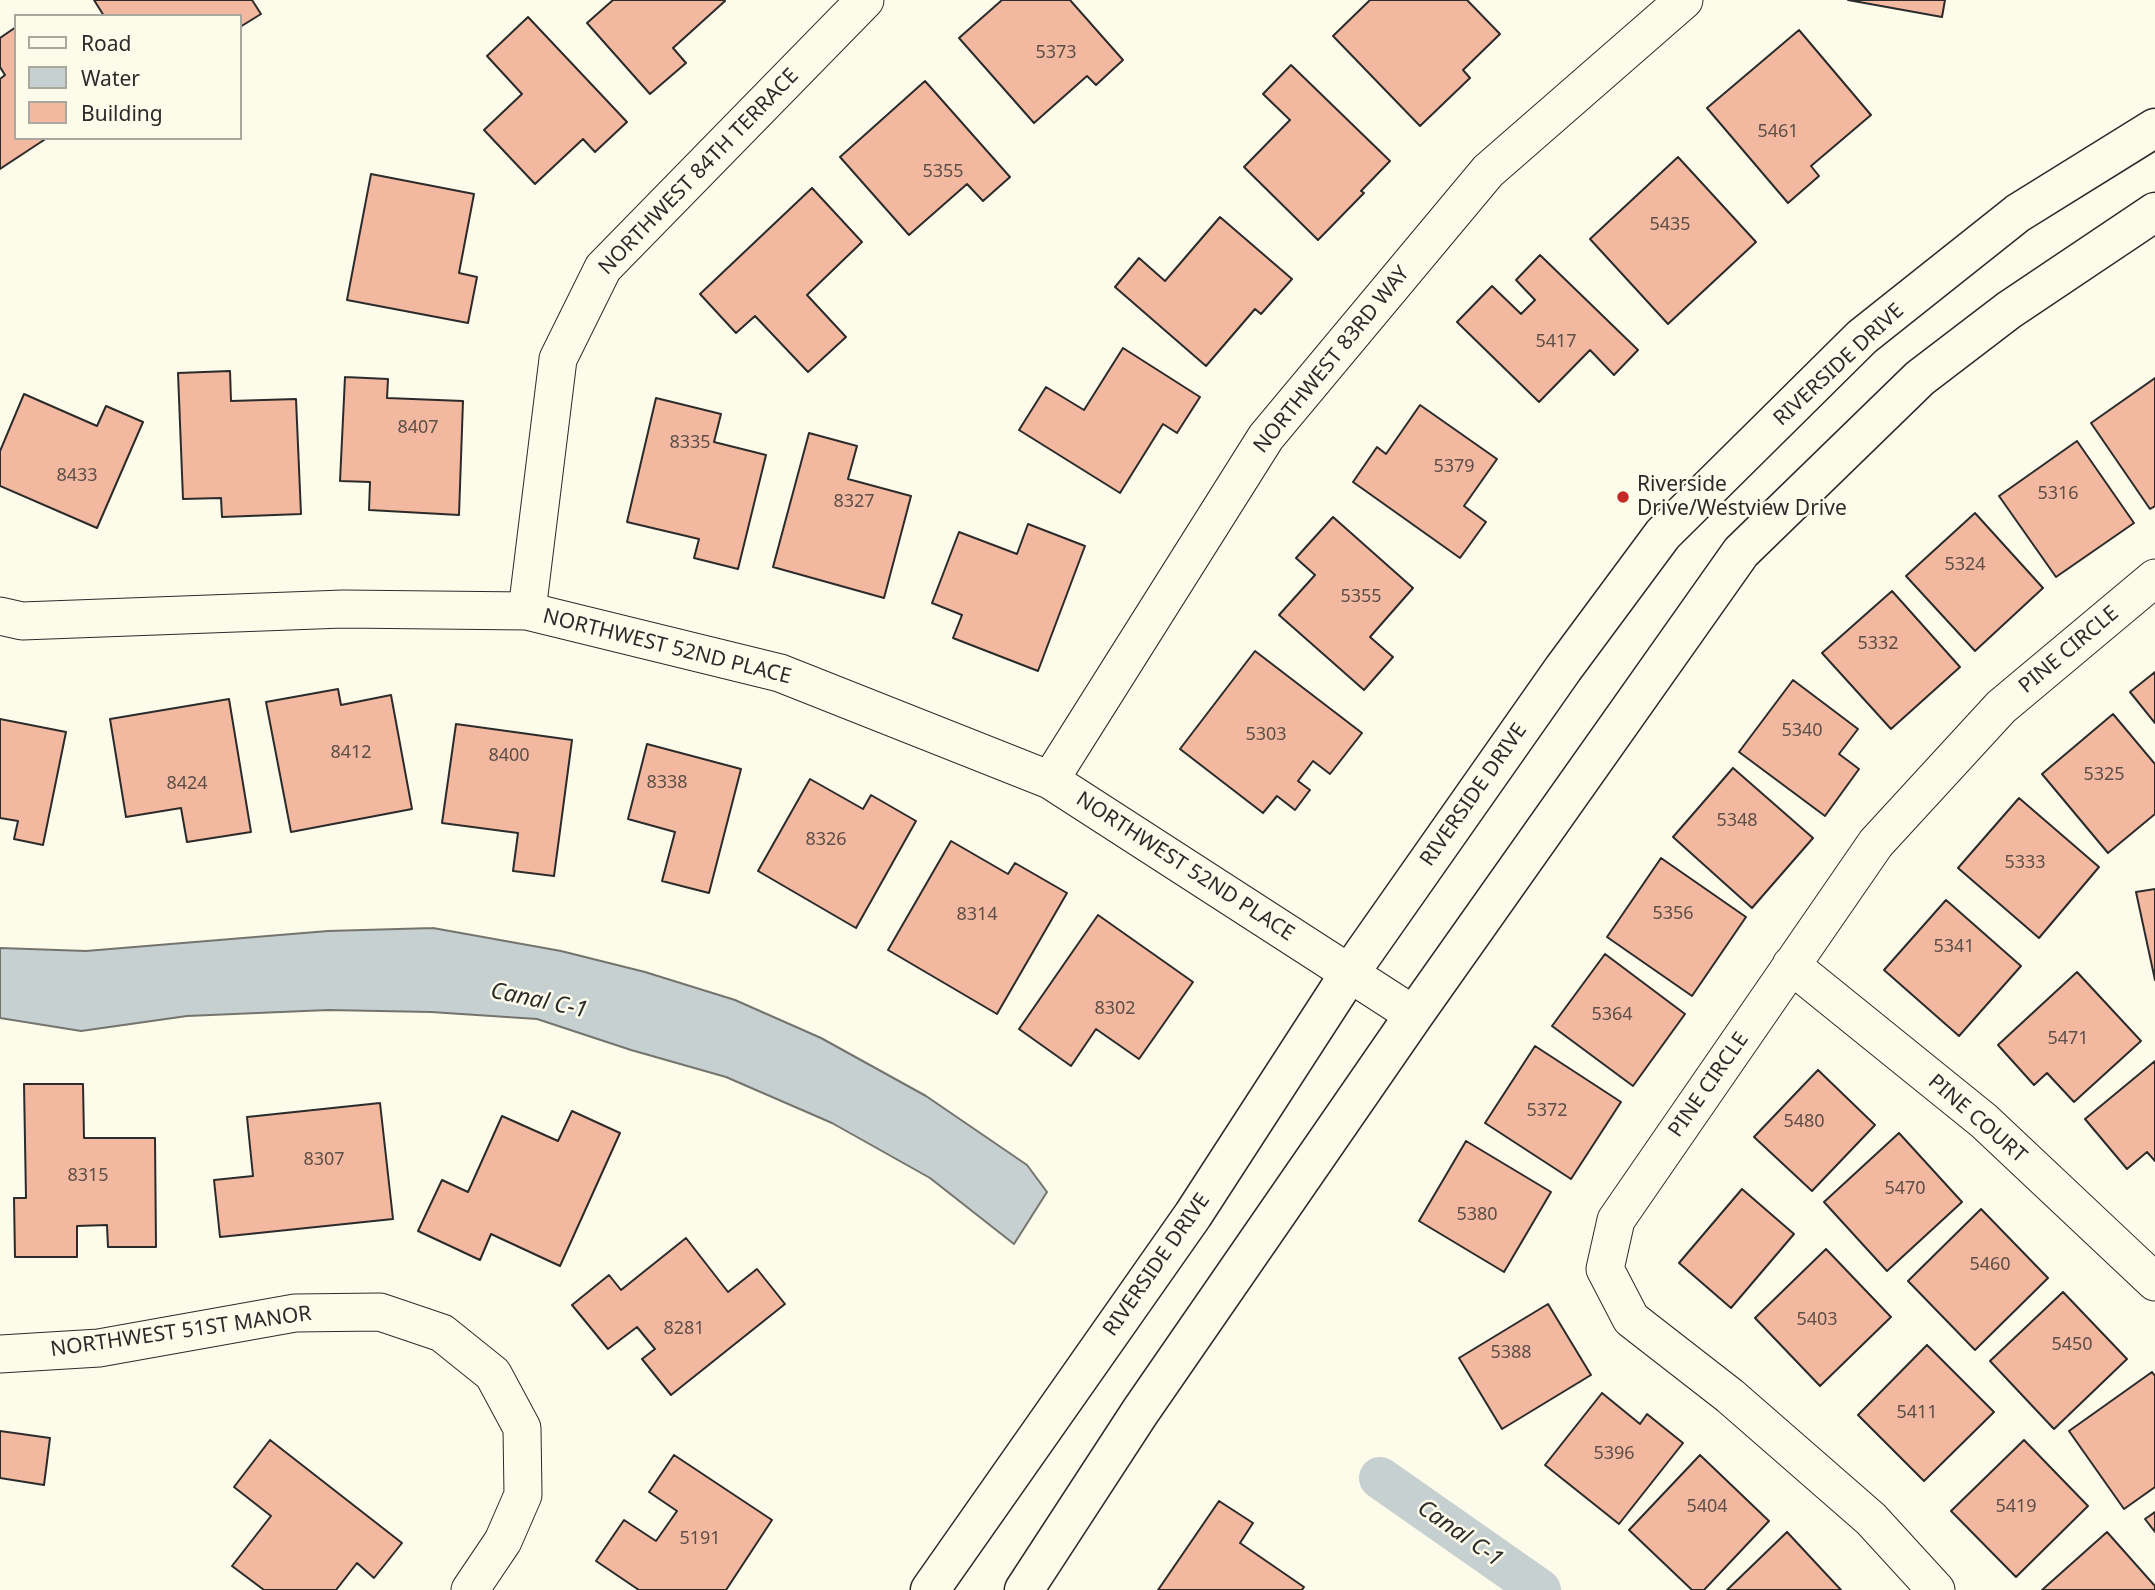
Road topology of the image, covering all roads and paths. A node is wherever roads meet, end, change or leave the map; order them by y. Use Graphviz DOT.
graph roads {
  1 [pos="865,0"];
  2 [pos="1684,0"];
  3 [pos="2155,128"];
  4 [pos="2155,212"];
  5 [pos="2155,578"];
  6 [pos="527,611"];
  7 [pos="0,616"];
  8 [pos="1050,780"];
  9 [pos="1791,965"];
  10 [pos="1349,974"];
  11 [pos="1414,1016"];
  12 [pos="2155,1282"];
  13 [pos="0,1354"];
  14 [pos="470,1590"];
  15 [pos="930,1590"];
  16 [pos="1024,1590"];
  17 [pos="1936,1590"];
  1 -- 6 [label="street, NORTHWEST 84TH TERRACE"];
  2 -- 8 [label="street, NORTHWEST 83RD WAY"];
  3 -- 10 [label="street, RIVERSIDE DRIVE"];
  4 -- 11 [label="street"];
  5 -- 9 [label="street, PINE CIRCLE"];
  6 -- 7 [label="street, NORTHWEST 52ND PLACE"];
  6 -- 8 [label="street, NORTHWEST 52ND PLACE"];
  8 -- 10 [label="street, NORTHWEST 52ND PLACE"];
  9 -- 12 [label="street, PINE COURT"];
  9 -- 17 [label="street, PINE CIRCLE"];
  10 -- 11 [label="street, NORTHWEST 52ND PLACE"];
  10 -- 15 [label="street, RIVERSIDE DRIVE"];
  11 -- 16 [label="street"];
  13 -- 14 [label="street, NORTHWEST 51ST MANOR"];
}
